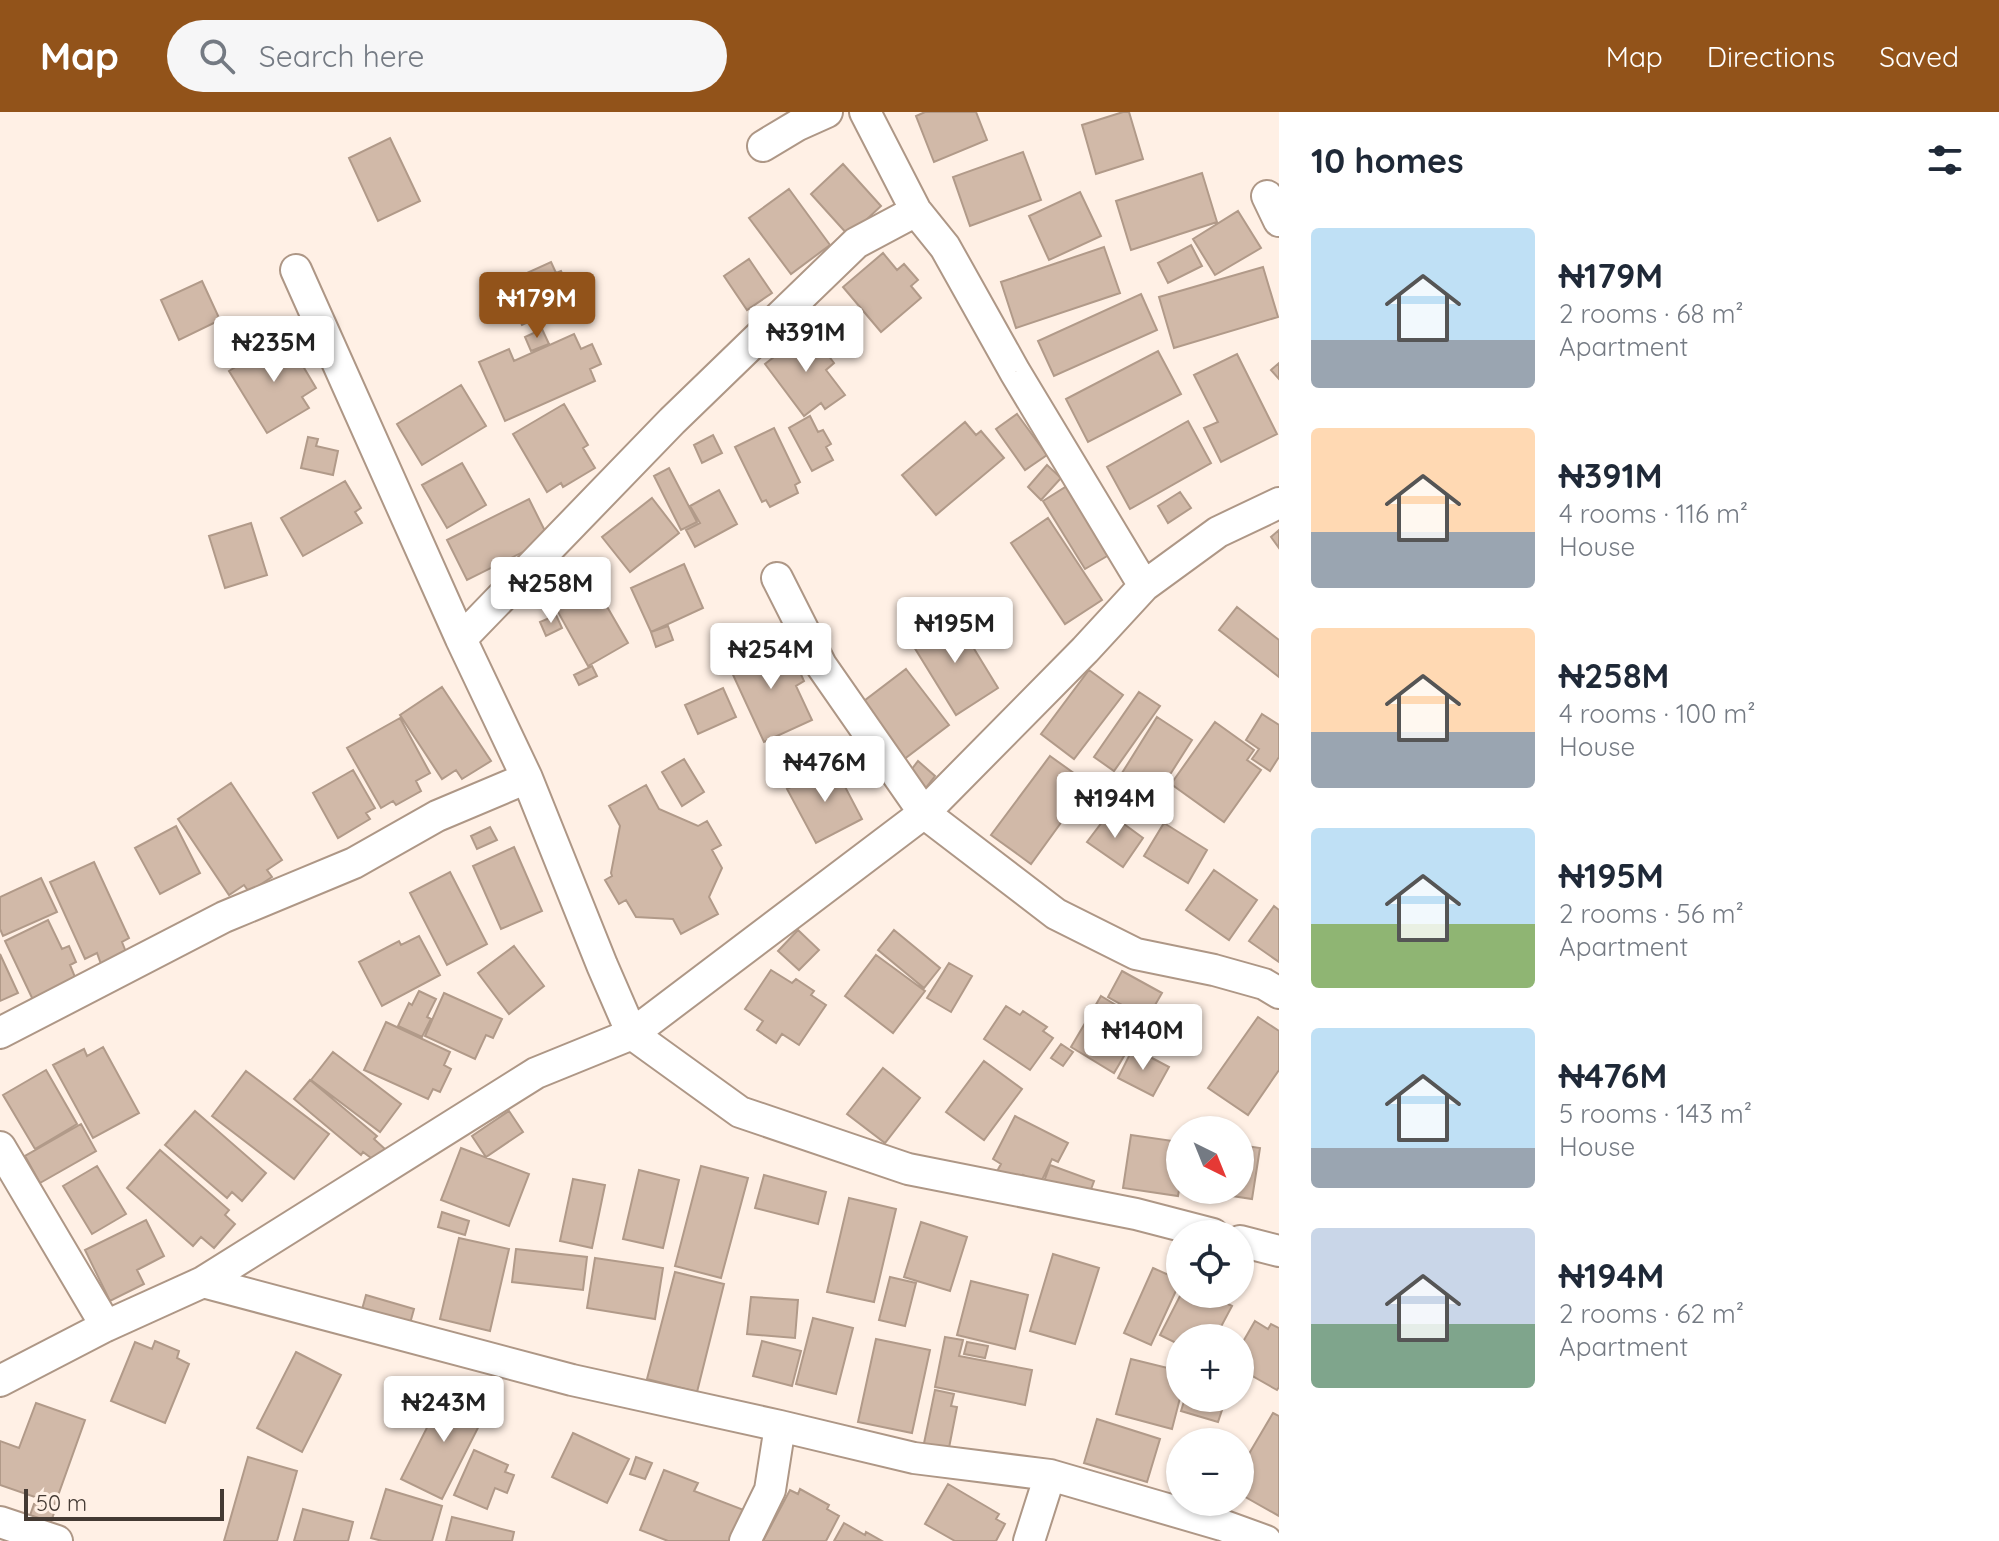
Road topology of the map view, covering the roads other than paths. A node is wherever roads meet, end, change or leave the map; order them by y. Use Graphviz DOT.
graph roads {
  1 [pos="827,112"];
  2 [pos="865,112"];
  3 [pos="763,146"];
  4 [pos="916,211"];
  5 [pos="296,270"];
  6 [pos="1279,503"];
  7 [pos="777,578"];
  8 [pos="1144,586"];
  9 [pos="461,639"];
  10 [pos="527,778"];
  11 [pos="924,813"];
  12 [pos="1279,993"];
  13 [pos="0,1033"];
  14 [pos="632,1034"];
  15 [pos="0,1147"];
  16 [pos="1166,1222"];
  17 [pos="1254,1245"];
  18 [pos="1279,1251"];
  19 [pos="203,1282"];
  20 [pos="106,1326"];
  21 [pos="0,1381"];
  22 [pos="780,1426"];
  23 [pos="1050,1475"];
  24 [pos="0,1522"];
  25 [pos="57,1541"];
  26 [pos="745,1541"];
  27 [pos="1029,1541"];
  28 [pos="1266,1541"];
  1 -- 3 [label="street"];
  2 -- 4 [label="street"];
  4 -- 8 [label="street"];
  4 -- 9 [label="street"];
  5 -- 9 [label="street"];
  6 -- 8 [label="street"];
  7 -- 11 [label="street"];
  8 -- 11 [label="street"];
  9 -- 10 [label="street"];
  10 -- 13 [label="street"];
  10 -- 14 [label="street"];
  11 -- 12 [label="street"];
  11 -- 14 [label="street"];
  14 -- 16 [label="street"];
  14 -- 19 [label="street"];
  15 -- 20 [label="street"];
  17 -- 18 [label="street"];
  19 -- 20 [label="street"];
  19 -- 22 [label="street"];
  20 -- 21 [label="street"];
  22 -- 23 [label="street"];
  22 -- 26 [label="street"];
  23 -- 27 [label="street"];
  23 -- 28 [label="street"];
  24 -- 25 [label="street"];
}
